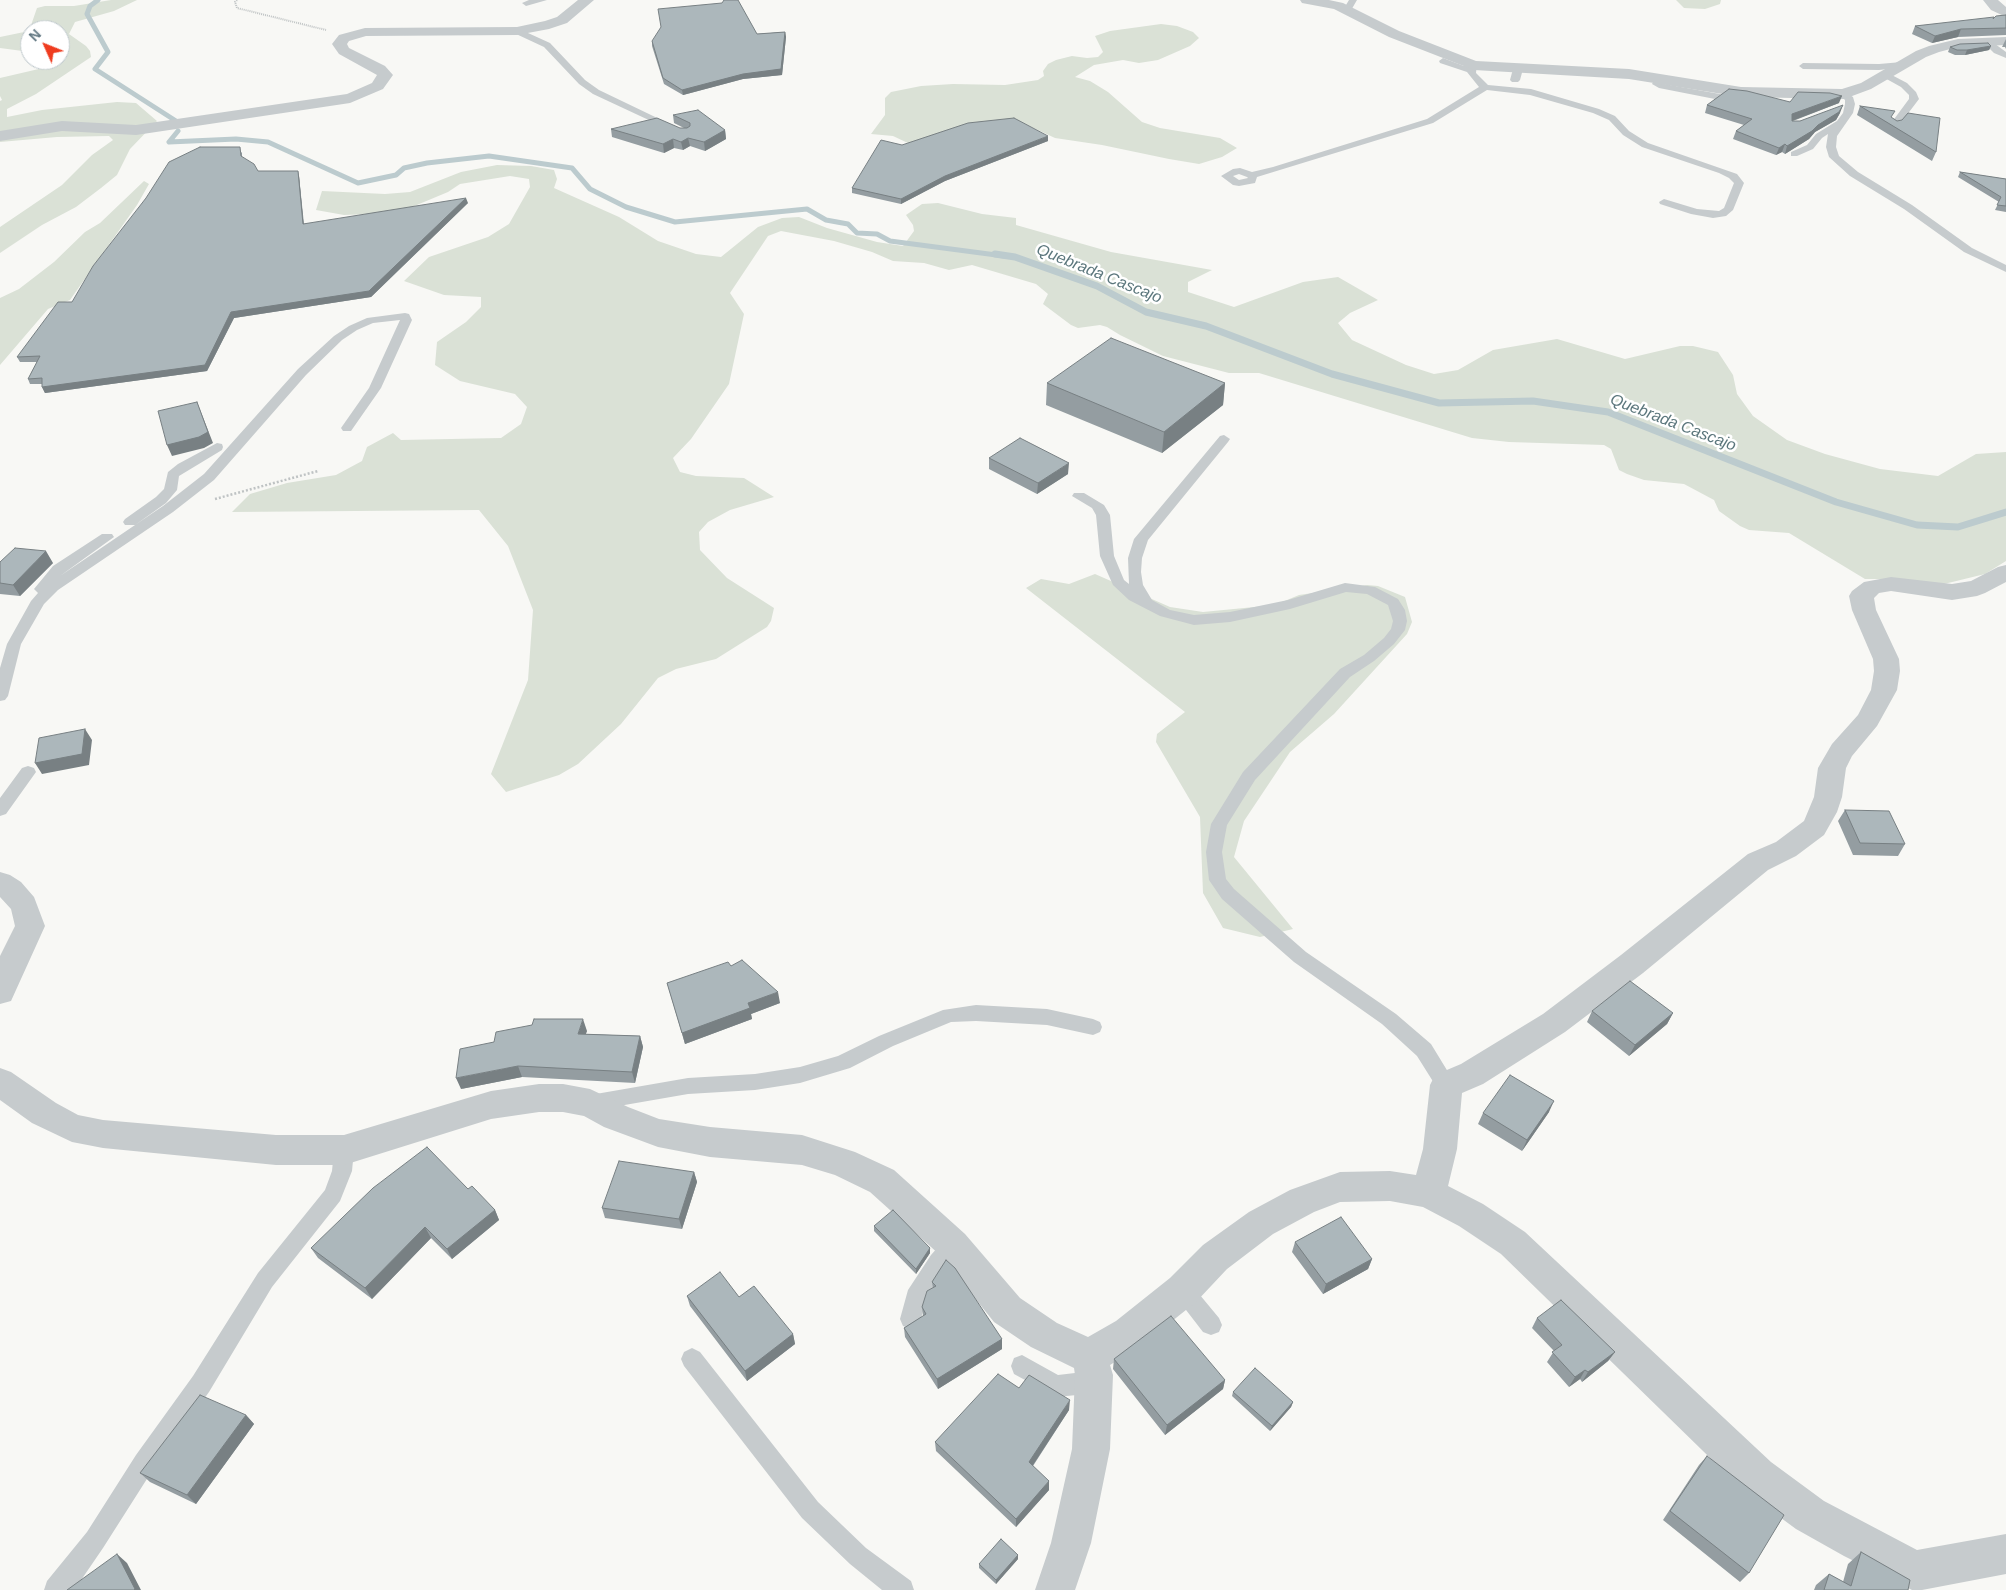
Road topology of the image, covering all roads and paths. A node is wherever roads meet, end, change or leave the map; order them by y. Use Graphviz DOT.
graph roads {
  1 [pos="237,0"];
  2 [pos="543,0"];
  3 [pos="588,0"];
  4 [pos="1307,0"];
  5 [pos="1990,0"];
  6 [pos="526,3"];
  7 [pos="1350,5"];
  8 [pos="2006,13"];
  9 [pos="517,31"];
  10 [pos="344,38"];
  11 [pos="1987,41"];
  12 [pos="2006,41"];
  13 [pos="2006,55"];
  14 [pos="1443,61"];
  15 [pos="1902,64"];
  16 [pos="1803,66"];
  17 [pos="1472,67"];
  18 [pos="1886,74"];
  19 [pos="1659,79"];
  20 [pos="1485,88"];
  21 [pos="1720,97"];
  22 [pos="1845,102"];
  23 [pos="1838,124"];
  24 [pos="1894,126"];
  25 [pos="676,129"];
  26 [pos="0,136"];
  27 [pos="1794,154"];
  28 [pos="1251,175"];
  29 [pos="1664,202"];
  30 [pos="2006,270"];
  31 [pos="347,428"];
  32 [pos="1224,439"];
  33 [pos="217,448"];
  34 [pos="318,471"];
  35 [pos="1079,496"];
  36 [pos="168,509"];
  37 [pos="2006,572"];
  38 [pos="1146,603"];
  39 [pos="27,618"];
  40 [pos="0,696"];
  41 [pos="28,772"];
  42 [pos="0,810"];
  43 [pos="0,882"];
  44 [pos="0,992"];
  45 [pos="1093,1027"];
  46 [pos="0,1082"];
  47 [pos="1446,1085"];
  48 [pos="590,1102"];
  49 [pos="344,1150"];
  50 [pos="1429,1194"];
  51 [pos="953,1245"];
  52 [pos="1183,1290"];
  53 [pos="911,1319"];
  54 [pos="1211,1325"];
  55 [pos="692,1359"];
  56 [pos="1022,1366"];
  57 [pos="1092,1366"];
  58 [pos="2006,1554"];
  59 [pos="1919,1584"];
  60 [pos="56,1590"];
  61 [pos="902,1590"];
  62 [pos="1055,1590"];
  1 -- 10 [label="path"];
  2 -- 6 [label="lane"];
  3 -- 9 [label="street"];
  4 -- 7 [label="street"];
  5 -- 8 [label="street"];
  7 -- 17 [label="street"];
  9 -- 10 [label="street"];
  9 -- 25 [label="lane"];
  10 -- 26 [label="street"];
  11 -- 12 [label="street"];
  11 -- 13 [label="lane"];
  11 -- 15 [label="street"];
  14 -- 17 [label="lane"];
  15 -- 16 [label="lane"];
  15 -- 18 [label="street"];
  17 -- 19 [label="street"];
  17 -- 20 [label="lane"];
  18 -- 22 [label="street"];
  18 -- 24 [label="lane"];
  19 -- 21 [label="lane"];
  19 -- 22 [label="street"];
  20 -- 28 [label="lane"];
  20 -- 29 [label="lane"];
  22 -- 23 [label="lane"];
  23 -- 27 [label="lane"];
  23 -- 30 [label="lane"];
  31 -- 36 [label="lane"];
  32 -- 38 [label="lane"];
  33 -- 39 [label="lane"];
  34 -- 36 [label="path"];
  35 -- 38 [label="lane"];
  36 -- 39 [label="lane"];
  37 -- 47 [label="street"];
  38 -- 47 [label="lane"];
  39 -- 40 [label="lane"];
  41 -- 42 [label="lane"];
  43 -- 44 [label="street"];
  45 -- 48 [label="lane"];
  46 -- 49 [label="street"];
  47 -- 50 [label="street"];
  48 -- 49 [label="street"];
  48 -- 51 [label="street"];
  49 -- 60 [label="lane"];
  50 -- 52 [label="street"];
  50 -- 59 [label="street"];
  51 -- 53 [label="lane"];
  51 -- 57 [label="street"];
  52 -- 54 [label="lane"];
  52 -- 57 [label="street"];
  55 -- 61 [label="lane"];
  56 -- 57 [label="lane"];
  57 -- 62 [label="street"];
  58 -- 59 [label="street"];
}
